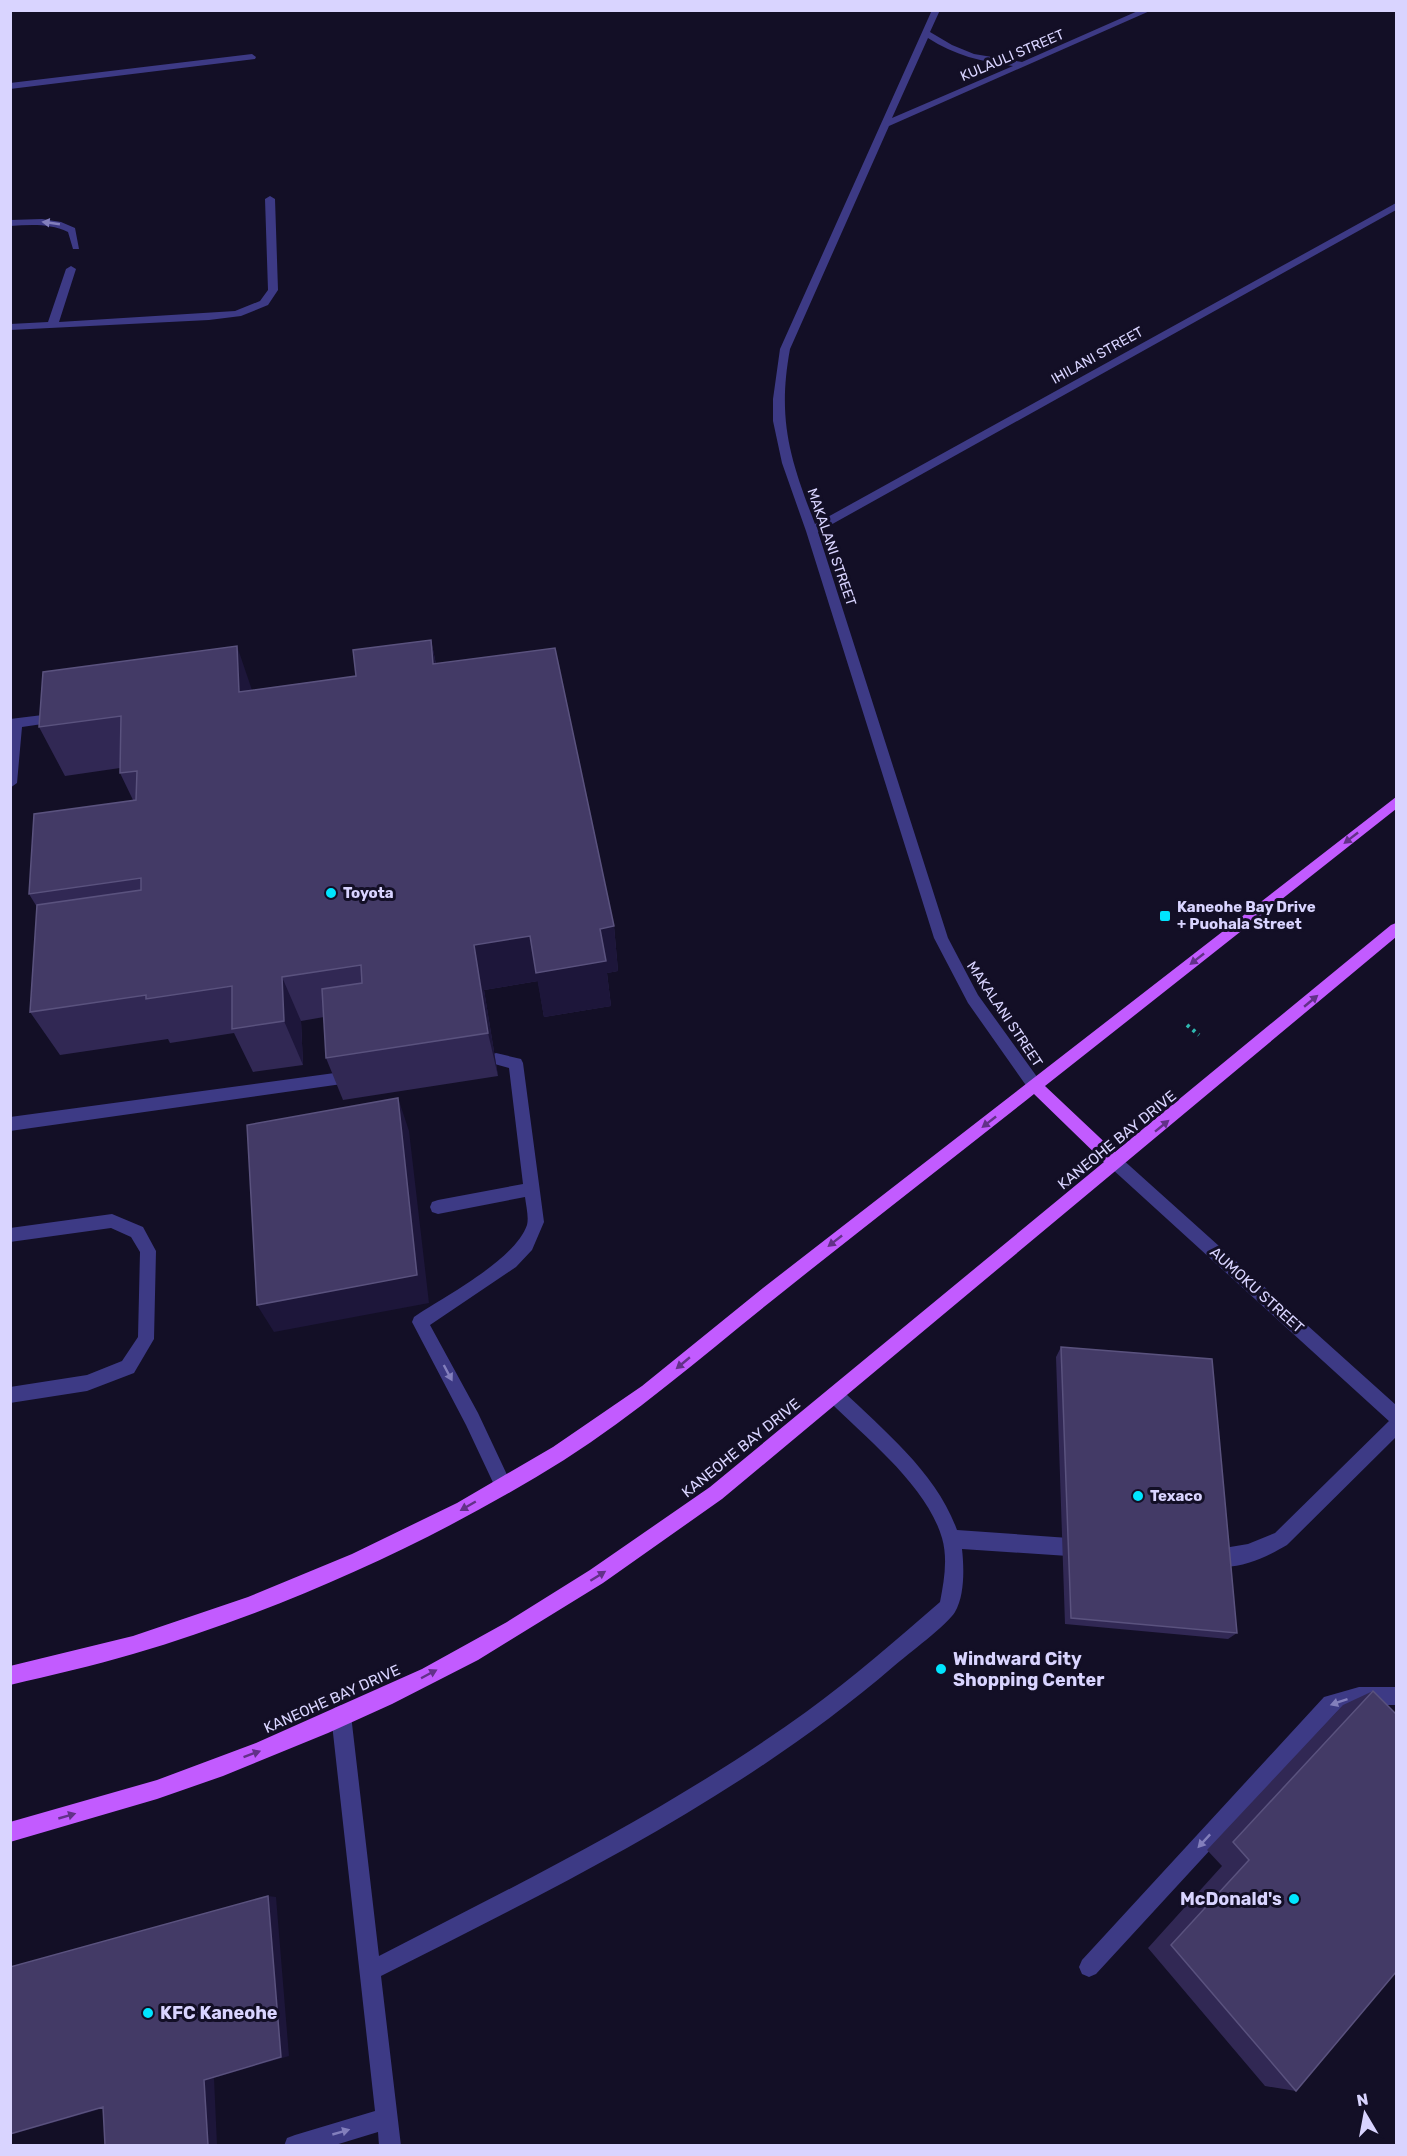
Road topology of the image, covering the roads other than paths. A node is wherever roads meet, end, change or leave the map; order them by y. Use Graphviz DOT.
graph roads {
  1 [pos="936,10"];
  2 [pos="1148,10"];
  3 [pos="926,33"];
  4 [pos="252,57"];
  5 [pos="1024,64"];
  6 [pos="10,86"];
  7 [pos="886,123"];
  8 [pos="270,199"];
  9 [pos="1396,206"];
  10 [pos="10,223"];
  11 [pos="76,247"];
  12 [pos="71,269"];
  13 [pos="52,326"];
  14 [pos="10,327"];
  15 [pos="812,531"];
  16 [pos="75,716"];
  17 [pos="13,723"];
  18 [pos="10,783"];
  19 [pos="1396,802"];
  20 [pos="1396,929"];
  21 [pos="496,1059"];
  22 [pos="342,1078"];
  23 [pos="1035,1086"];
  24 [pos="10,1124"];
  25 [pos="1116,1163"];
  26 [pos="532,1189"];
  27 [pos="438,1207"];
  28 [pos="10,1235"];
  29 [pos="10,1395"];
  30 [pos="835,1395"];
  31 [pos="1396,1416"];
  32 [pos="1396,1426"];
  33 [pos="503,1485"];
  34 [pos="951,1539"];
  35 [pos="1100,1549"];
  36 [pos="1192,1556"];
  37 [pos="10,1676"];
  38 [pos="1396,1696"];
  39 [pos="341,1715"];
  40 [pos="10,1832"];
  41 [pos="1089,1967"];
  42 [pos="370,1971"];
  43 [pos="387,2118"];
  44 [pos="296,2145"];
  45 [pos="390,2145"];
  1 -- 3 [label="street, MAKALANI STREET"];
  2 -- 5 [label="street, KULAULI STREET"];
  3 -- 5 [label="street"];
  3 -- 7 [label="street, MAKALANI STREET"];
  4 -- 6 [label="street"];
  5 -- 7 [label="street, KULAULI STREET"];
  7 -- 15 [label="street, MAKALANI STREET"];
  8 -- 13 [label="street"];
  9 -- 15 [label="street, IHILANI STREET"];
  11 -- 10 [label="street, one-way"];
  12 -- 13 [label="street"];
  13 -- 14 [label="street"];
  15 -- 23 [label="street, MAKALANI STREET"];
  16 -- 17 [label="street"];
  17 -- 18 [label="street"];
  19 -- 23 [label="main road, one-way"];
  25 -- 20 [label="main road, KANEOHE BAY DRIVE, one-way"];
  21 -- 26 [label="street"];
  22 -- 24 [label="street"];
  23 -- 25 [label="main road"];
  23 -- 33 [label="main road, one-way"];
  25 -- 30 [label="main road, KANEOHE BAY DRIVE"];
  25 -- 31 [label="street, AUMOKU STREET"];
  26 -- 27 [label="street"];
  26 -- 33 [label="street, one-way"];
  28 -- 29 [label="street"];
  30 -- 34 [label="street"];
  39 -- 30 [label="main road, KANEOHE BAY DRIVE, one-way"];
  32 -- 36 [label="street"];
  33 -- 37 [label="main road, one-way"];
  34 -- 35 [label="street"];
  34 -- 42 [label="street"];
  38 -- 41 [label="street, one-way"];
  40 -- 39 [label="main road, KANEOHE BAY DRIVE, one-way"];
  39 -- 42 [label="street"];
  42 -- 43 [label="street"];
  44 -- 43 [label="street, one-way"];
  43 -- 45 [label="street"];
}
